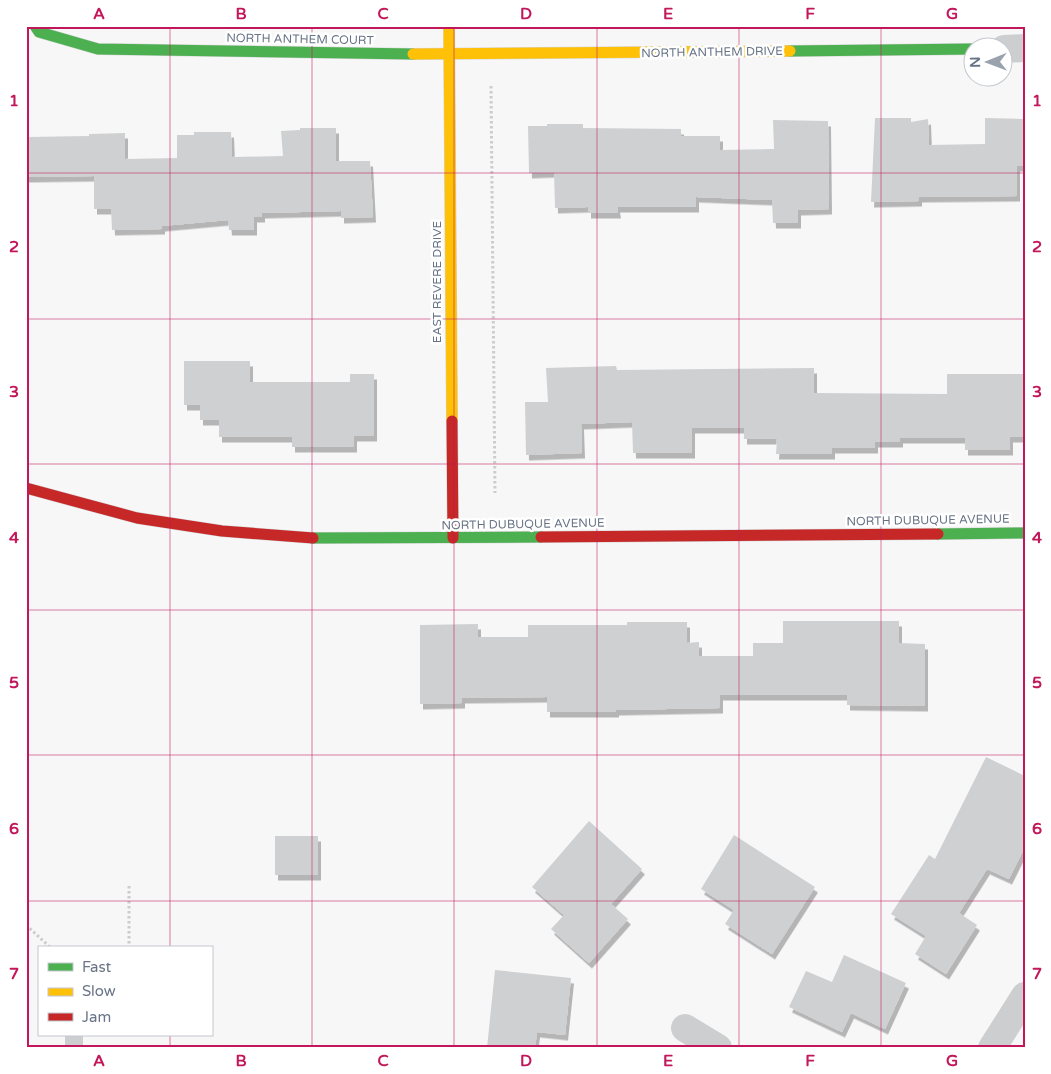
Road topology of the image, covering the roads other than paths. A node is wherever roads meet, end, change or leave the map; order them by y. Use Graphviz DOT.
graph roads {
  1 [pos="35,26"];
  2 [pos="449,26"];
  3 [pos="964,49"];
  4 [pos="450,55"];
  5 [pos="26,488"];
  6 [pos="1025,532"];
  7 [pos="453,538"];
  8 [pos="1025,996"];
  9 [pos="684,1028"];
  10 [pos="718,1048"];
  11 [pos="992,1048"];
  1 -- 4 [label="street, NORTH ANTHEM COURT"];
  2 -- 4 [label="street, EAST REVERE DRIVE"];
  3 -- 4 [label="street, NORTH ANTHEM DRIVE"];
  4 -- 7 [label="street, EAST REVERE DRIVE"];
  5 -- 7 [label="street, NORTH DUBUQUE AVENUE"];
  6 -- 7 [label="street, NORTH DUBUQUE AVENUE"];
  8 -- 11 [label="street"];
  9 -- 10 [label="street"];
}
